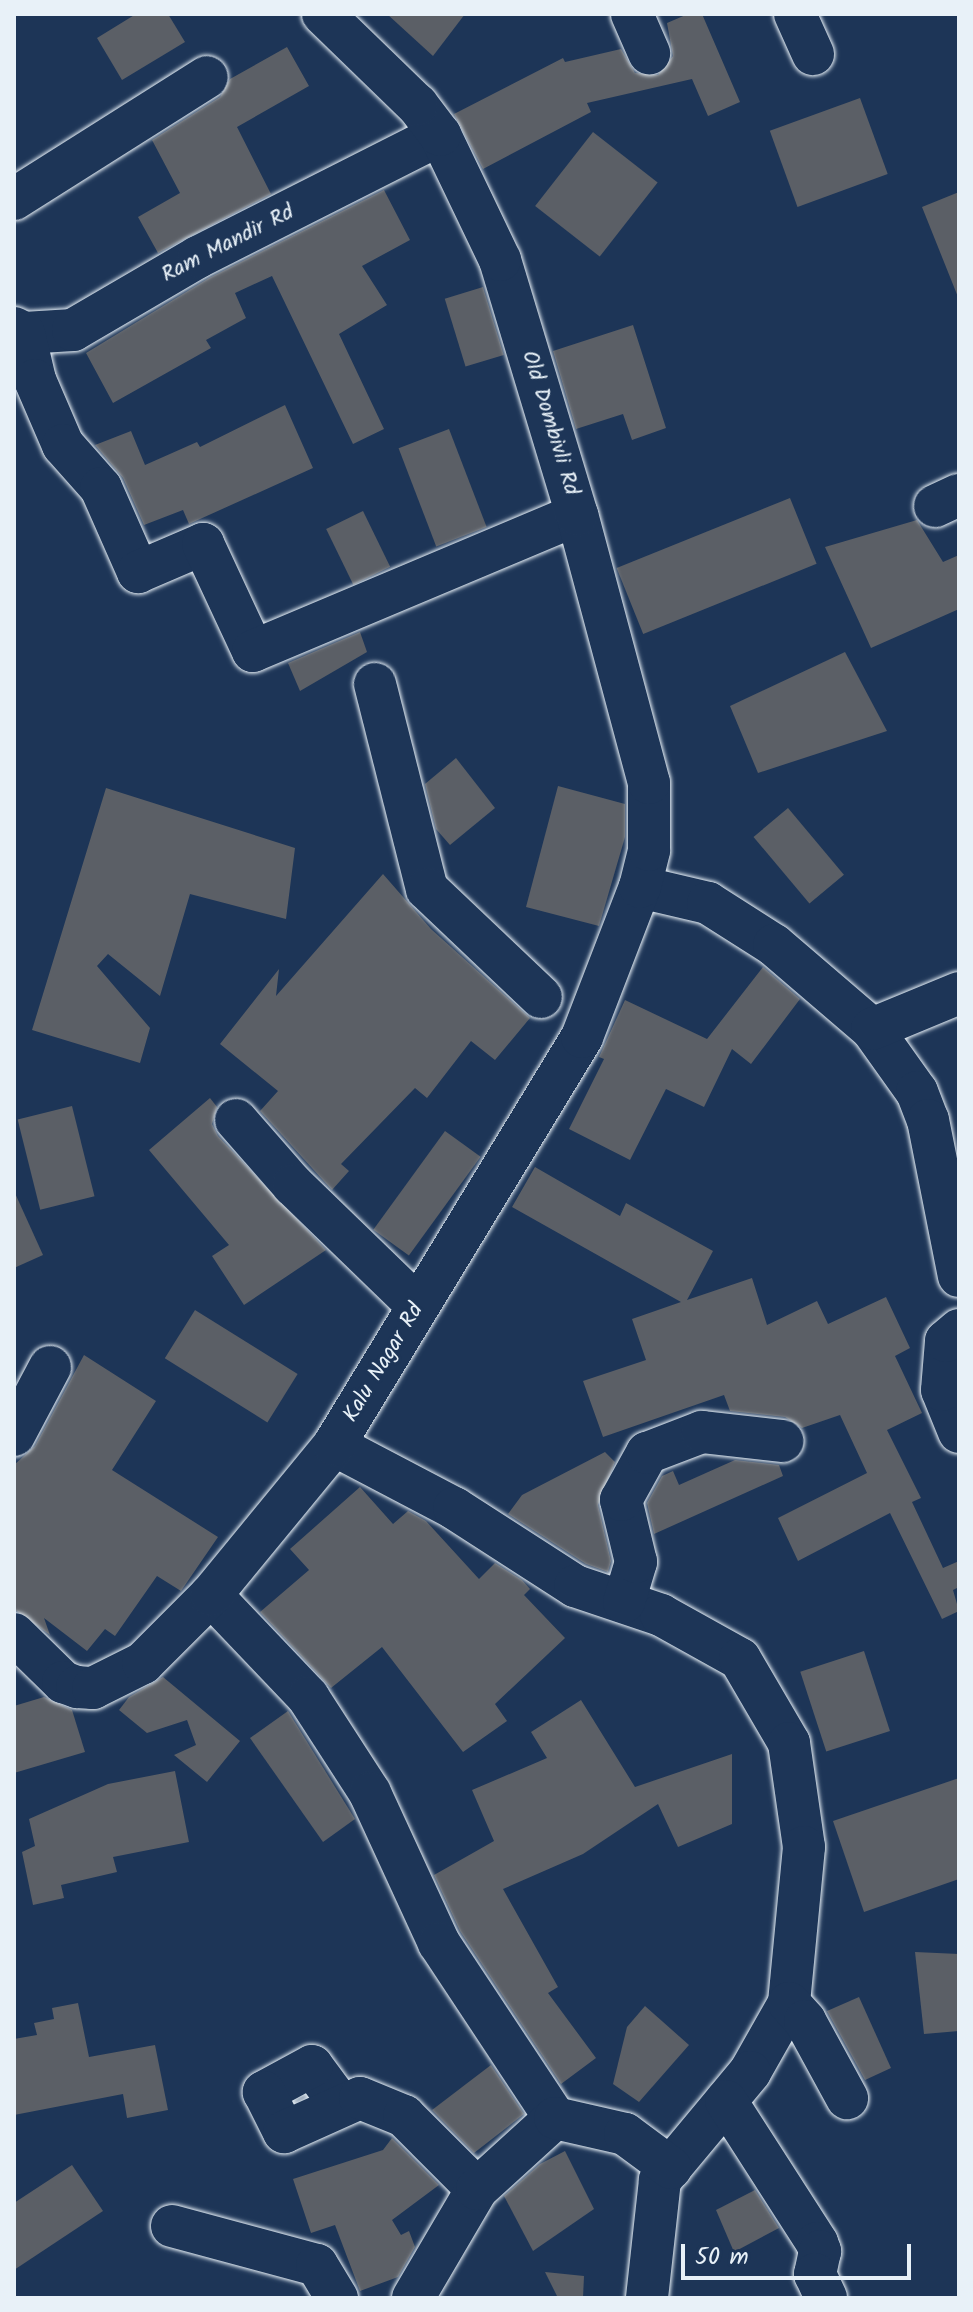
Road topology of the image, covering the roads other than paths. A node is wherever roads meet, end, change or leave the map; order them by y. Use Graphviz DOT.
graph roads {
  1 [pos="323,14"];
  2 [pos="632,14"];
  3 [pos="795,14"];
  4 [pos="649,53"];
  5 [pos="813,54"];
  6 [pos="207,77"];
  7 [pos="440,135"];
  8 [pos="14,199"];
  9 [pos="19,330"];
  10 [pos="577,515"];
  11 [pos="375,684"];
  12 [pos="640,887"];
  13 [pos="959,993"];
  14 [pos="587,1027"];
  15 [pos="872,1029"];
  16 [pos="236,1120"];
  17 [pos="948,1167"];
  18 [pos="959,1276"];
  19 [pos="418,1306"];
  20 [pos="959,1330"];
  21 [pos="50,1367"];
  22 [pos="19,1413"];
  23 [pos="959,1432"];
  24 [pos="782,1441"];
  25 [pos="334,1445"];
  26 [pos="211,1595"];
  27 [pos="624,1602"];
  28 [pos="14,1634"];
  29 [pos="789,2003"];
  30 [pos="847,2098"];
  31 [pos="726,2101"];
  32 [pos="340,2104"];
  33 [pos="555,2118"];
  34 [pos="671,2168"];
  35 [pos="477,2189"];
  36 [pos="172,2226"];
  37 [pos="653,2245"];
  38 [pos="337,2298"];
  39 [pos="413,2298"];
  40 [pos="647,2298"];
  41 [pos="676,2298"];
  42 [pos="826,2298"];
  1 -- 7 [label="street, Old Dombivli Rd"];
  2 -- 4 [label="street"];
  3 -- 5 [label="street"];
  6 -- 8 [label="street"];
  7 -- 9 [label="street, Ram Mandir Rd"];
  7 -- 10 [label="street, Old Dombivli Rd"];
  9 -- 10 [label="street"];
  10 -- 12 [label="street, Old Dombivli Rd"];
  11 -- 14 [label="street"];
  12 -- 14 [label="street, Kalu Nagar Rd"];
  12 -- 15 [label="street"];
  13 -- 15 [label="street"];
  14 -- 19 [label="street, Kalu Nagar Rd"];
  15 -- 17 [label="street"];
  16 -- 19 [label="street"];
  17 -- 18 [label="street"];
  19 -- 25 [label="street, Kalu Nagar Rd"];
  20 -- 23 [label="street"];
  21 -- 22 [label="street"];
  24 -- 27 [label="street"];
  25 -- 26 [label="street, Kalu Nagar Rd"];
  25 -- 27 [label="street"];
  26 -- 28 [label="street, Kalu Nagar Rd"];
  26 -- 33 [label="street"];
  27 -- 29 [label="street"];
  29 -- 30 [label="street"];
  29 -- 31 [label="street"];
  31 -- 34 [label="street"];
  31 -- 42 [label="street"];
  32 -- 35 [label="street"];
  33 -- 34 [label="street"];
  33 -- 35 [label="street"];
  34 -- 37 [label="street"];
  35 -- 39 [label="street"];
  36 -- 38 [label="street"];
  37 -- 40 [label="street"];
  37 -- 41 [label="street"];
}
